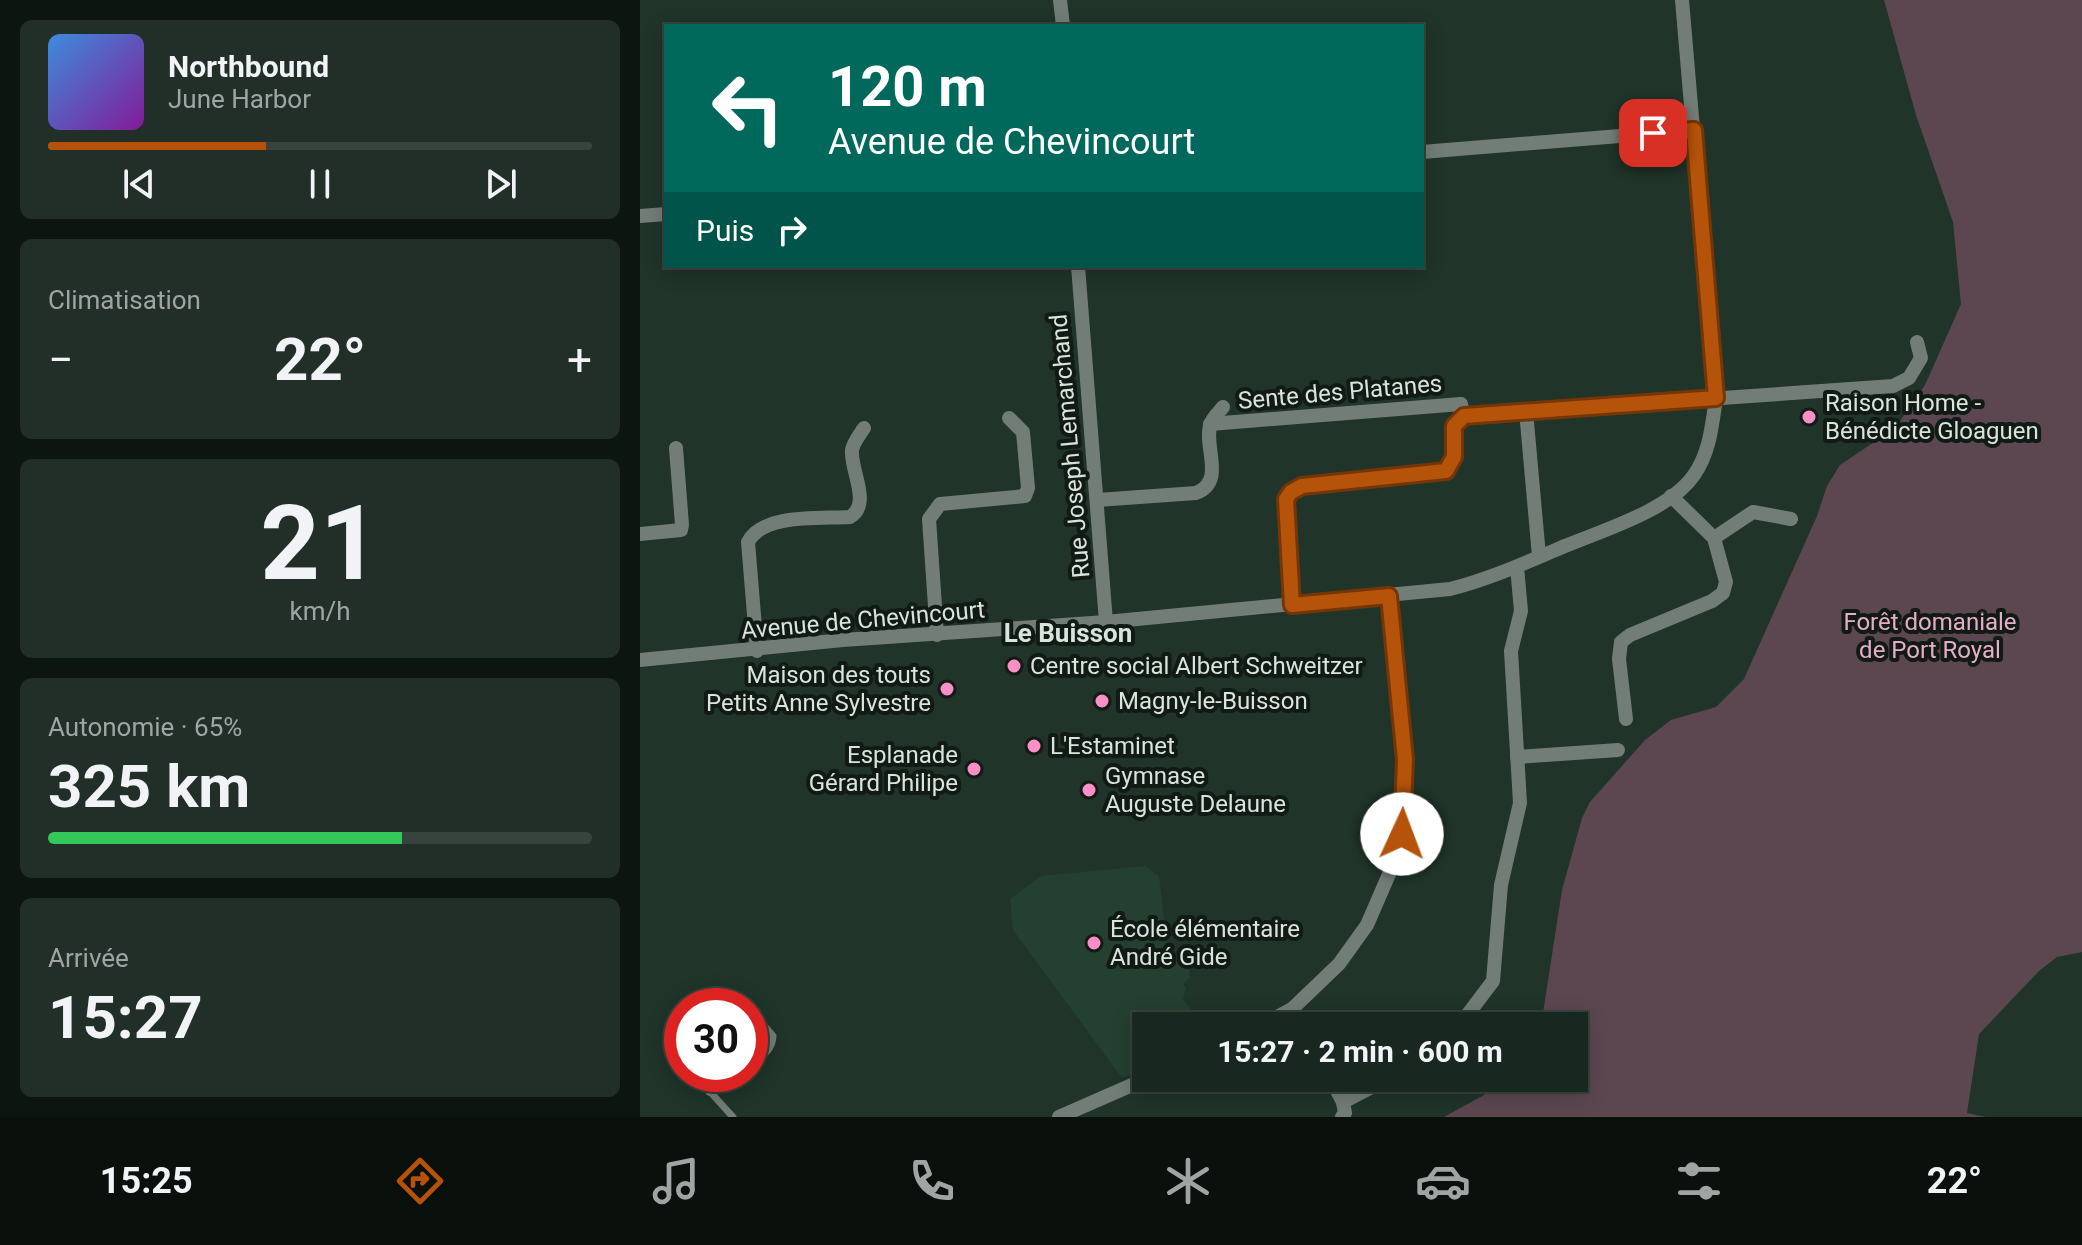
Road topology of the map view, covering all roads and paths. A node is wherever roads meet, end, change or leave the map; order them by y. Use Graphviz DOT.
graph roads {
  1 [pos="1060,0"];
  2 [pos="1682,0"];
  3 [pos="1063,24"];
  4 [pos="1694,130"];
  5 [pos="1424,152"];
  6 [pos="664,214"];
  7 [pos="640,216"];
  8 [pos="1078,268"];
  9 [pos="1917,342"];
  10 [pos="1716,398"];
  11 [pos="1223,407"];
  12 [pos="1526,411"];
  13 [pos="1464,416"];
  14 [pos="1009,418"];
  15 [pos="1210,424"];
  16 [pos="864,428"];
  17 [pos="676,448"];
  18 [pos="1671,496"];
  19 [pos="1097,500"];
  20 [pos="1791,519"];
  21 [pos="640,534"];
  22 [pos="1714,538"];
  23 [pos="1539,556"];
  24 [pos="1517,567"];
  25 [pos="1389,596"];
  26 [pos="1292,605"];
  27 [pos="1106,622"];
  28 [pos="937,635"];
  29 [pos="757,651"];
  30 [pos="640,660"];
  31 [pos="1626,719"];
  32 [pos="1618,750"];
  33 [pos="1517,757"];
  34 [pos="1292,1009"];
  35 [pos="1286,1012"];
  36 [pos="1294,1012"];
  37 [pos="1470,1012"];
  38 [pos="768,1030"];
  39 [pos="768,1051"];
  40 [pos="1132,1085"];
  41 [pos="709,1092"];
  42 [pos="1368,1092"];
  43 [pos="1342,1109"];
  44 [pos="733,1117"];
  45 [pos="1059,1117"];
  1 -- 3 [label="street"];
  2 -- 4 [label="street, Avenue de Chevincourt"];
  4 -- 5 [label="street"];
  4 -- 10 [label="street, Avenue de Chevincourt"];
  6 -- 7 [label="street"];
  8 -- 19 [label="street, Rue Joseph Lemarchand"];
  9 -- 10 [label="street"];
  10 -- 12 [label="street"];
  10 -- 18 [label="street, Avenue de Chevincourt"];
  11 -- 15 [label="street"];
  12 -- 13 [label="street"];
  12 -- 23 [label="street"];
  13 -- 15 [label="street, Sente des Platanes"];
  13 -- 26 [label="street"];
  14 -- 28 [label="street"];
  15 -- 19 [label="street"];
  16 -- 29 [label="street"];
  17 -- 21 [label="street"];
  18 -- 22 [label="street"];
  18 -- 23 [label="street, Avenue de Chevincourt"];
  19 -- 27 [label="street, Rue Joseph Lemarchand"];
  20 -- 22 [label="street"];
  22 -- 31 [label="street"];
  23 -- 24 [label="street, Avenue de Chevincourt"];
  24 -- 25 [label="street, Avenue de Chevincourt"];
  24 -- 33 [label="street"];
  25 -- 26 [label="street, Avenue de Chevincourt"];
  25 -- 34 [label="street"];
  26 -- 27 [label="street, Avenue de Chevincourt"];
  27 -- 28 [label="street, Avenue de Chevincourt"];
  28 -- 29 [label="street, Avenue de Chevincourt"];
  29 -- 30 [label="street, Avenue de Chevincourt"];
  32 -- 33 [label="street"];
  33 -- 37 [label="street"];
  34 -- 35 [label="street"];
  34 -- 36 [label="street"];
  38 -- 39 [label="lane"];
  40 -- 45 [label="street"];
  41 -- 44 [label="lane"];
  42 -- 43 [label="street"];
}
